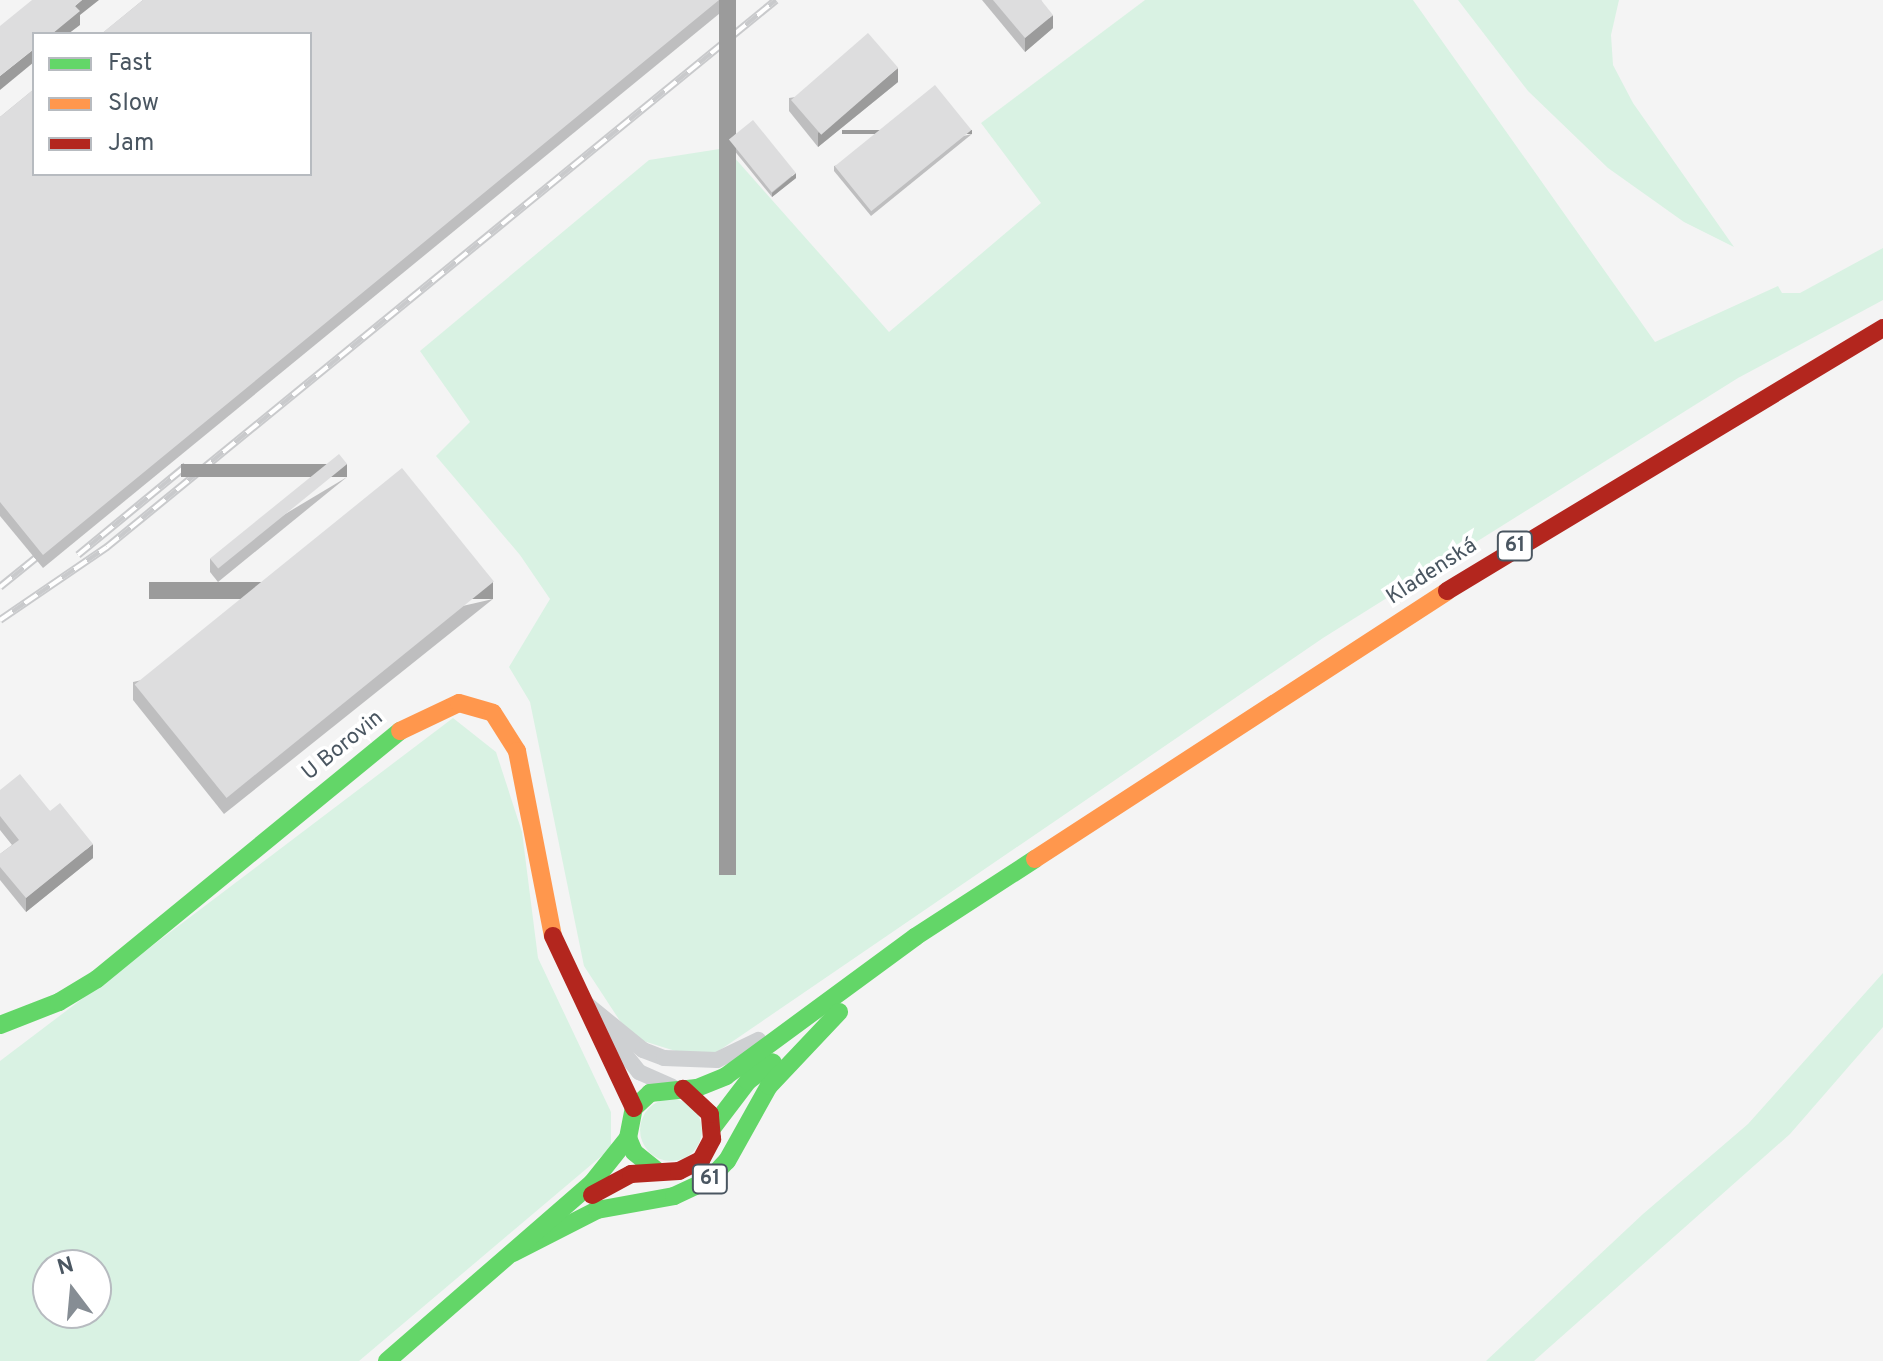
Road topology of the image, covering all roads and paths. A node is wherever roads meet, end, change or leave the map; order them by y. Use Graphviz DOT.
graph roads {
  1 [pos="1883,328"];
  2 [pos="1057,847"];
  3 [pos="850,982"];
  4 [pos="577,995"];
  5 [pos="839,1012"];
  6 [pos="0,1025"];
  7 [pos="677,1088"];
  8 [pos="634,1108"];
  9 [pos="713,1127"];
  10 [pos="628,1138"];
  11 [pos="656,1170"];
  12 [pos="513,1253"];
  13 [pos="387,1361"];
  1 -- 2 [label="main road, Kladenská / 61"];
  2 -- 3 [label="main road, 61"];
  2 -- 5 [label="main road, 61"];
  3 -- 4 [label="street"];
  3 -- 7 [label="main road, 61"];
  4 -- 6 [label="main road, U Borovin"];
  4 -- 7 [label="street"];
  4 -- 8 [label="main road, U Borovin"];
  5 -- 9 [label="main road, 61"];
  5 -- 12 [label="main road, 61"];
  7 -- 8 [label="main road, 61"];
  7 -- 9 [label="main road"];
  8 -- 10 [label="main road, 61"];
  9 -- 11 [label="main road, 61"];
  10 -- 11 [label="main road"];
  10 -- 12 [label="main road, 61"];
  11 -- 12 [label="main road, 61"];
  12 -- 13 [label="main road, 61"];
}
